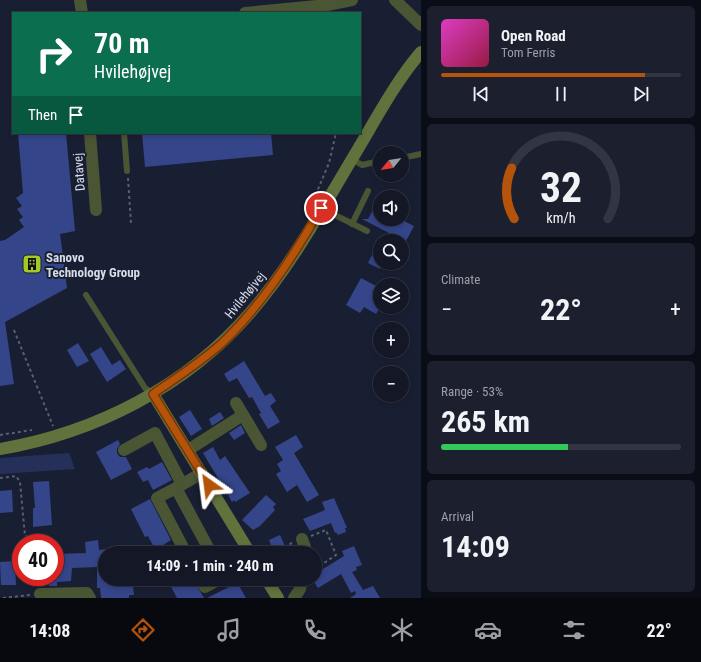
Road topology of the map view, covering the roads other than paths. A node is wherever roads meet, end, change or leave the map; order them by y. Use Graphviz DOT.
graph roads {
  1 [pos="80,0"];
  2 [pos="352,0"];
  3 [pos="396,0"];
  4 [pos="82,12"];
  5 [pos="255,12"];
  6 [pos="421,25"];
  7 [pos="421,52"];
  8 [pos="90,134"];
  9 [pos="124,134"];
  10 [pos="421,154"];
  11 [pos="409,157"];
  12 [pos="352,159"];
  13 [pos="373,163"];
  14 [pos="127,171"];
  15 [pos="368,191"];
  16 [pos="321,208"];
  17 [pos="96,214"];
  18 [pos="352,224"];
  19 [pos="367,231"];
  20 [pos="86,295"];
  21 [pos="153,394"];
  22 [pos="236,403"];
  23 [pos="243,415"];
  24 [pos="262,445"];
  25 [pos="0,449"];
  26 [pos="124,450"];
  27 [pos="188,450"];
  28 [pos="202,473"];
  29 [pos="179,486"];
  30 [pos="302,539"];
  31 [pos="182,546"];
  32 [pos="207,546"];
  33 [pos="246,546"];
  34 [pos="304,546"];
  35 [pos="270,586"];
  36 [pos="301,586"];
  37 [pos="40,594"];
  38 [pos="90,598"];
  39 [pos="278,598"];
  40 [pos="294,598"];
  1 -- 4 [label="street"];
  2 -- 5 [label="street"];
  3 -- 6 [label="street"];
  7 -- 12 [label="street, Hvilehøjvej"];
  8 -- 17 [label="street, Datavej"];
  9 -- 14 [label="lane"];
  10 -- 11 [label="lane"];
  12 -- 13 [label="lane"];
  12 -- 16 [label="street, Hvilehøjvej"];
  15 -- 18 [label="lane"];
  16 -- 18 [label="lane"];
  16 -- 21 [label="street, Hvilehøjvej"];
  18 -- 19 [label="lane"];
  20 -- 21 [label="lane"];
  21 -- 25 [label="street, Hvilehøjvej"];
  21 -- 27 [label="street"];
  22 -- 23 [label="street"];
  23 -- 24 [label="street"];
  23 -- 27 [label="street"];
  26 -- 29 [label="street"];
  27 -- 28 [label="street"];
  28 -- 29 [label="street"];
  28 -- 33 [label="street"];
  29 -- 31 [label="street"];
  29 -- 32 [label="street"];
  30 -- 34 [label="street"];
  35 -- 39 [label="street"];
  36 -- 40 [label="street"];
  37 -- 38 [label="street"];
}
